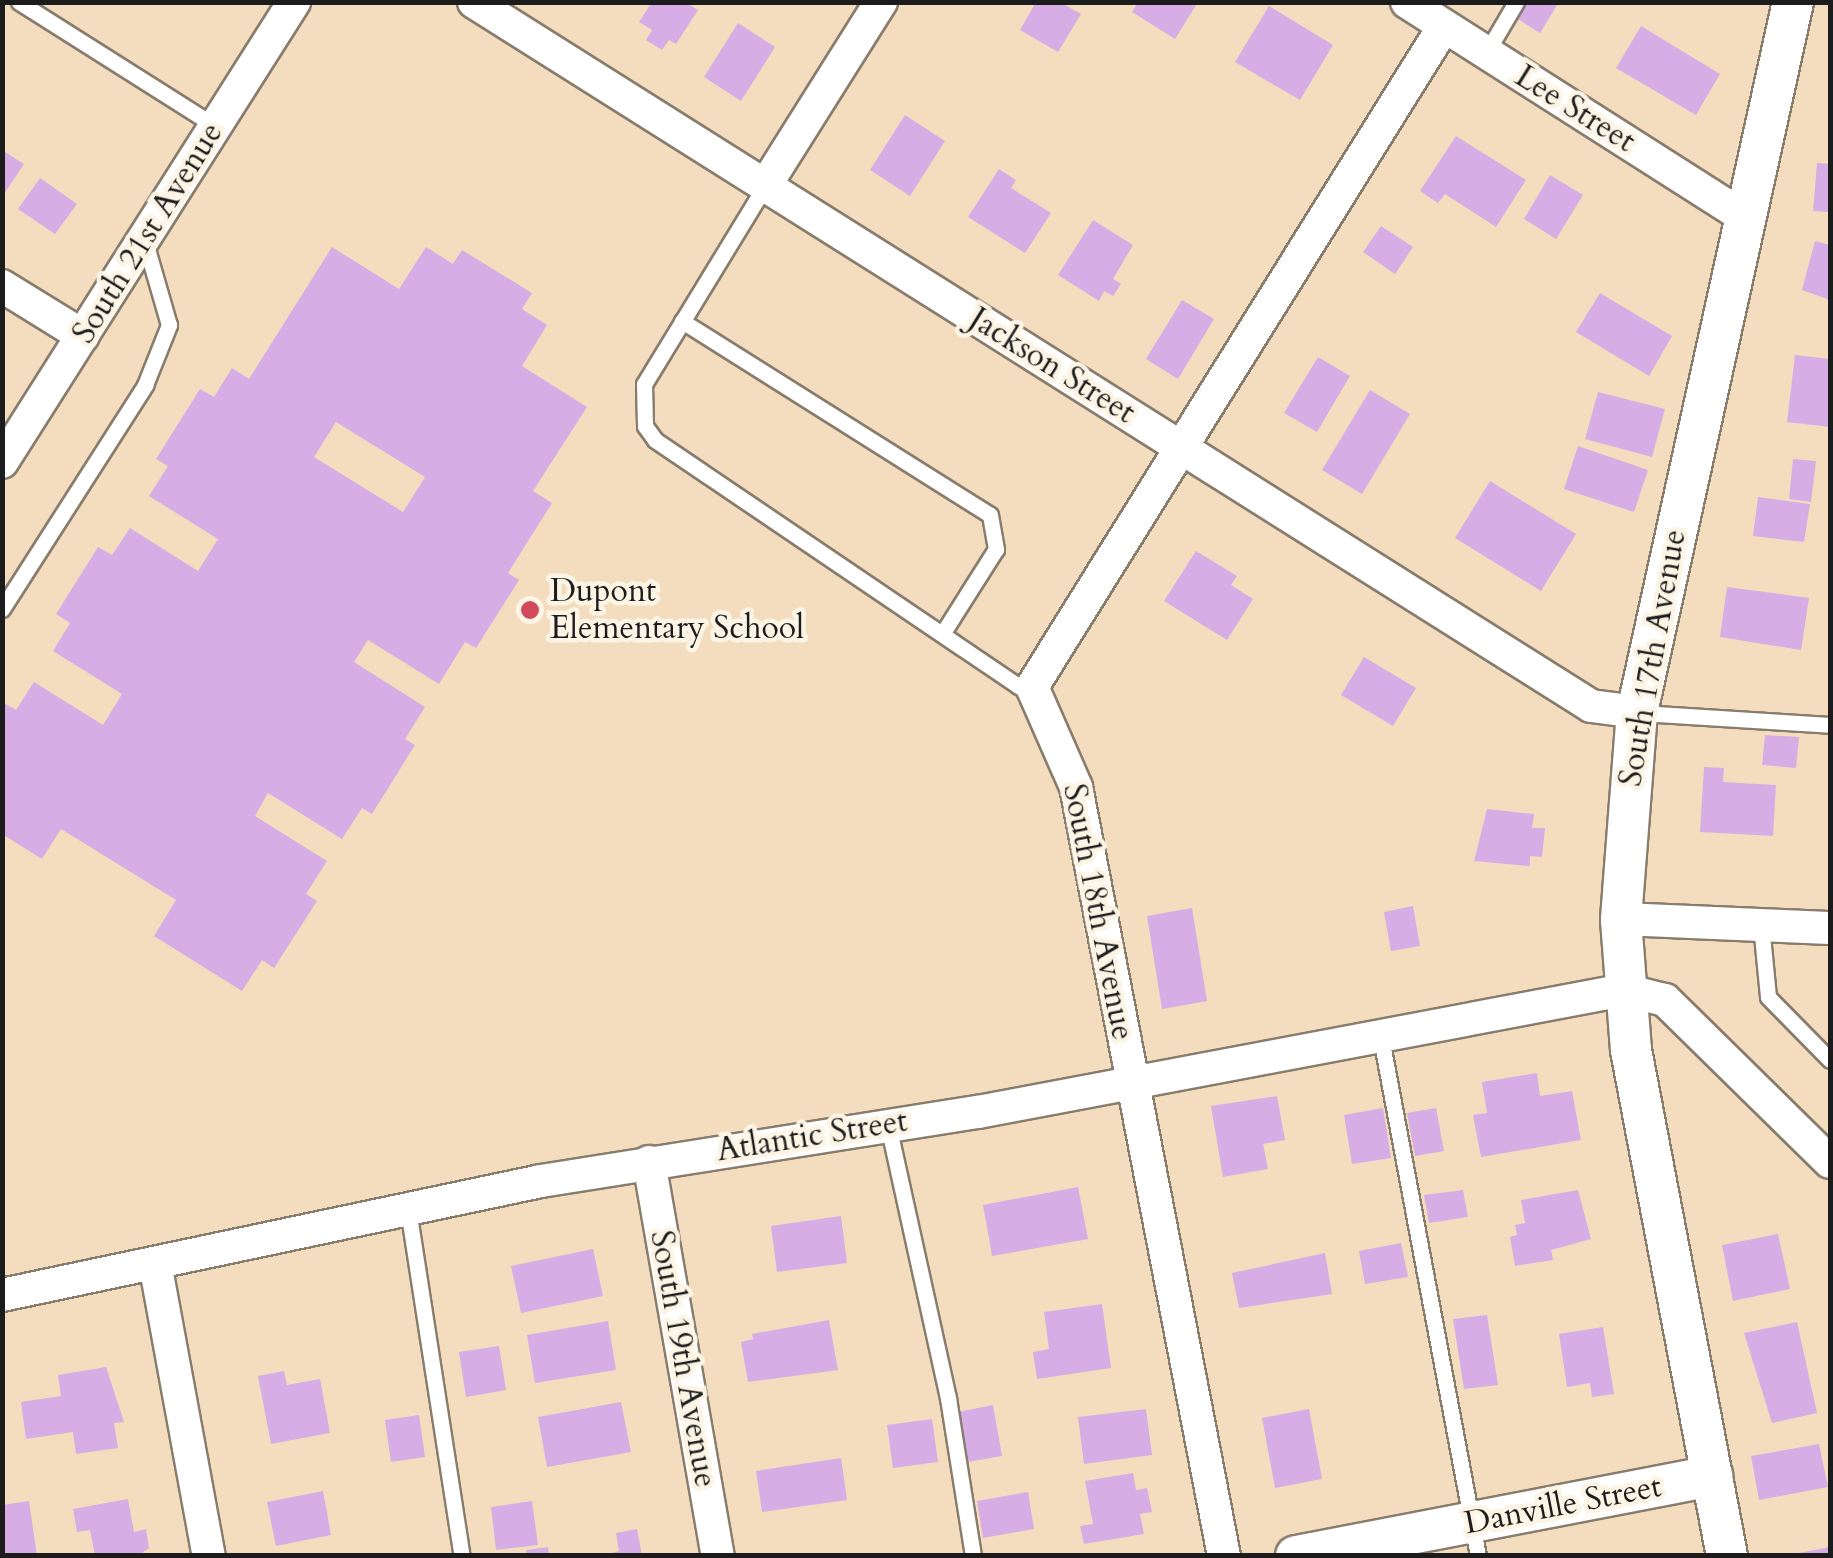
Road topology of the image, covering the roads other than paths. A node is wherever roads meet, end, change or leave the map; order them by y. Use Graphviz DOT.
graph roads {
  1 [pos="19,2"];
  2 [pos="294,2"];
  3 [pos="474,2"];
  4 [pos="881,2"];
  5 [pos="1407,2"];
  6 [pos="1516,2"];
  7 [pos="1792,2"];
  8 [pos="1444,26"];
  9 [pos="1486,53"];
  10 [pos="215,126"];
  11 [pos="765,186"];
  12 [pos="1743,216"];
  13 [pos="144,238"];
  14 [pos="2,286"];
  15 [pos="682,321"];
  16 [pos="82,336"];
  17 [pos="1179,446"];
  18 [pos="2,462"];
  19 [pos="2,608"];
  20 [pos="944,632"];
  21 [pos="1032,687"];
  22 [pos="1637,712"];
  23 [pos="1830,725"];
  24 [pos="1621,919"];
  25 [pos="1762,925"];
  26 [pos="1830,928"];
  27 [pos="1624,990"];
  28 [pos="1381,1038"];
  29 [pos="1830,1060"];
  30 [pos="1133,1084"];
  31 [pos="888,1125"];
  32 [pos="649,1162"];
  33 [pos="1830,1162"];
  34 [pos="408,1209"];
  35 [pos="156,1263"];
  36 [pos="2,1294"];
  37 [pos="1712,1476"];
  38 [pos="1474,1539"];
  39 [pos="209,1556"];
  40 [pos="462,1556"];
  41 [pos="718,1556"];
  42 [pos="973,1556"];
  43 [pos="1224,1556"];
  44 [pos="1296,1556"];
  45 [pos="1726,1556"];
  1 -- 10 [label="lane"];
  2 -- 10 [label="street, South 21st Avenue"];
  3 -- 11 [label="street, Jackson Street"];
  4 -- 11 [label="street"];
  5 -- 8 [label="street, Lee Street"];
  6 -- 9 [label="lane"];
  7 -- 12 [label="street, South 17th Avenue"];
  8 -- 9 [label="street, Lee Street"];
  8 -- 17 [label="street"];
  9 -- 12 [label="street, Lee Street"];
  10 -- 13 [label="street, South 21st Avenue"];
  11 -- 15 [label="lane"];
  11 -- 17 [label="street, Jackson Street"];
  12 -- 22 [label="street, South 17th Avenue"];
  13 -- 16 [label="street, South 21st Avenue"];
  13 -- 19 [label="lane"];
  14 -- 16 [label="street"];
  15 -- 20 [label="lane"];
  15 -- 20 [label="lane"];
  16 -- 18 [label="street, South 21st Avenue"];
  17 -- 21 [label="street"];
  17 -- 22 [label="street, Jackson Street"];
  20 -- 21 [label="lane"];
  21 -- 30 [label="street, South 18th Avenue"];
  22 -- 23 [label="lane"];
  22 -- 24 [label="street, South 17th Avenue"];
  24 -- 25 [label="street"];
  24 -- 27 [label="street, South 17th Avenue"];
  25 -- 26 [label="street"];
  25 -- 29 [label="lane"];
  27 -- 28 [label="street, Atlantic Street"];
  27 -- 33 [label="street"];
  27 -- 37 [label="street, South 17th Avenue"];
  28 -- 30 [label="street, Atlantic Street"];
  28 -- 38 [label="lane"];
  30 -- 31 [label="street, Atlantic Street"];
  30 -- 43 [label="street, South 18th Avenue"];
  31 -- 32 [label="street, Atlantic Street"];
  31 -- 42 [label="lane"];
  32 -- 34 [label="street, Atlantic Street"];
  32 -- 41 [label="street, South 19th Avenue"];
  34 -- 35 [label="street, Atlantic Street"];
  34 -- 40 [label="lane"];
  35 -- 36 [label="street, Atlantic Street"];
  35 -- 39 [label="street"];
  37 -- 38 [label="street, Danville Street"];
  37 -- 45 [label="street, South 17th Avenue"];
  38 -- 44 [label="street, Danville Street"];
}
